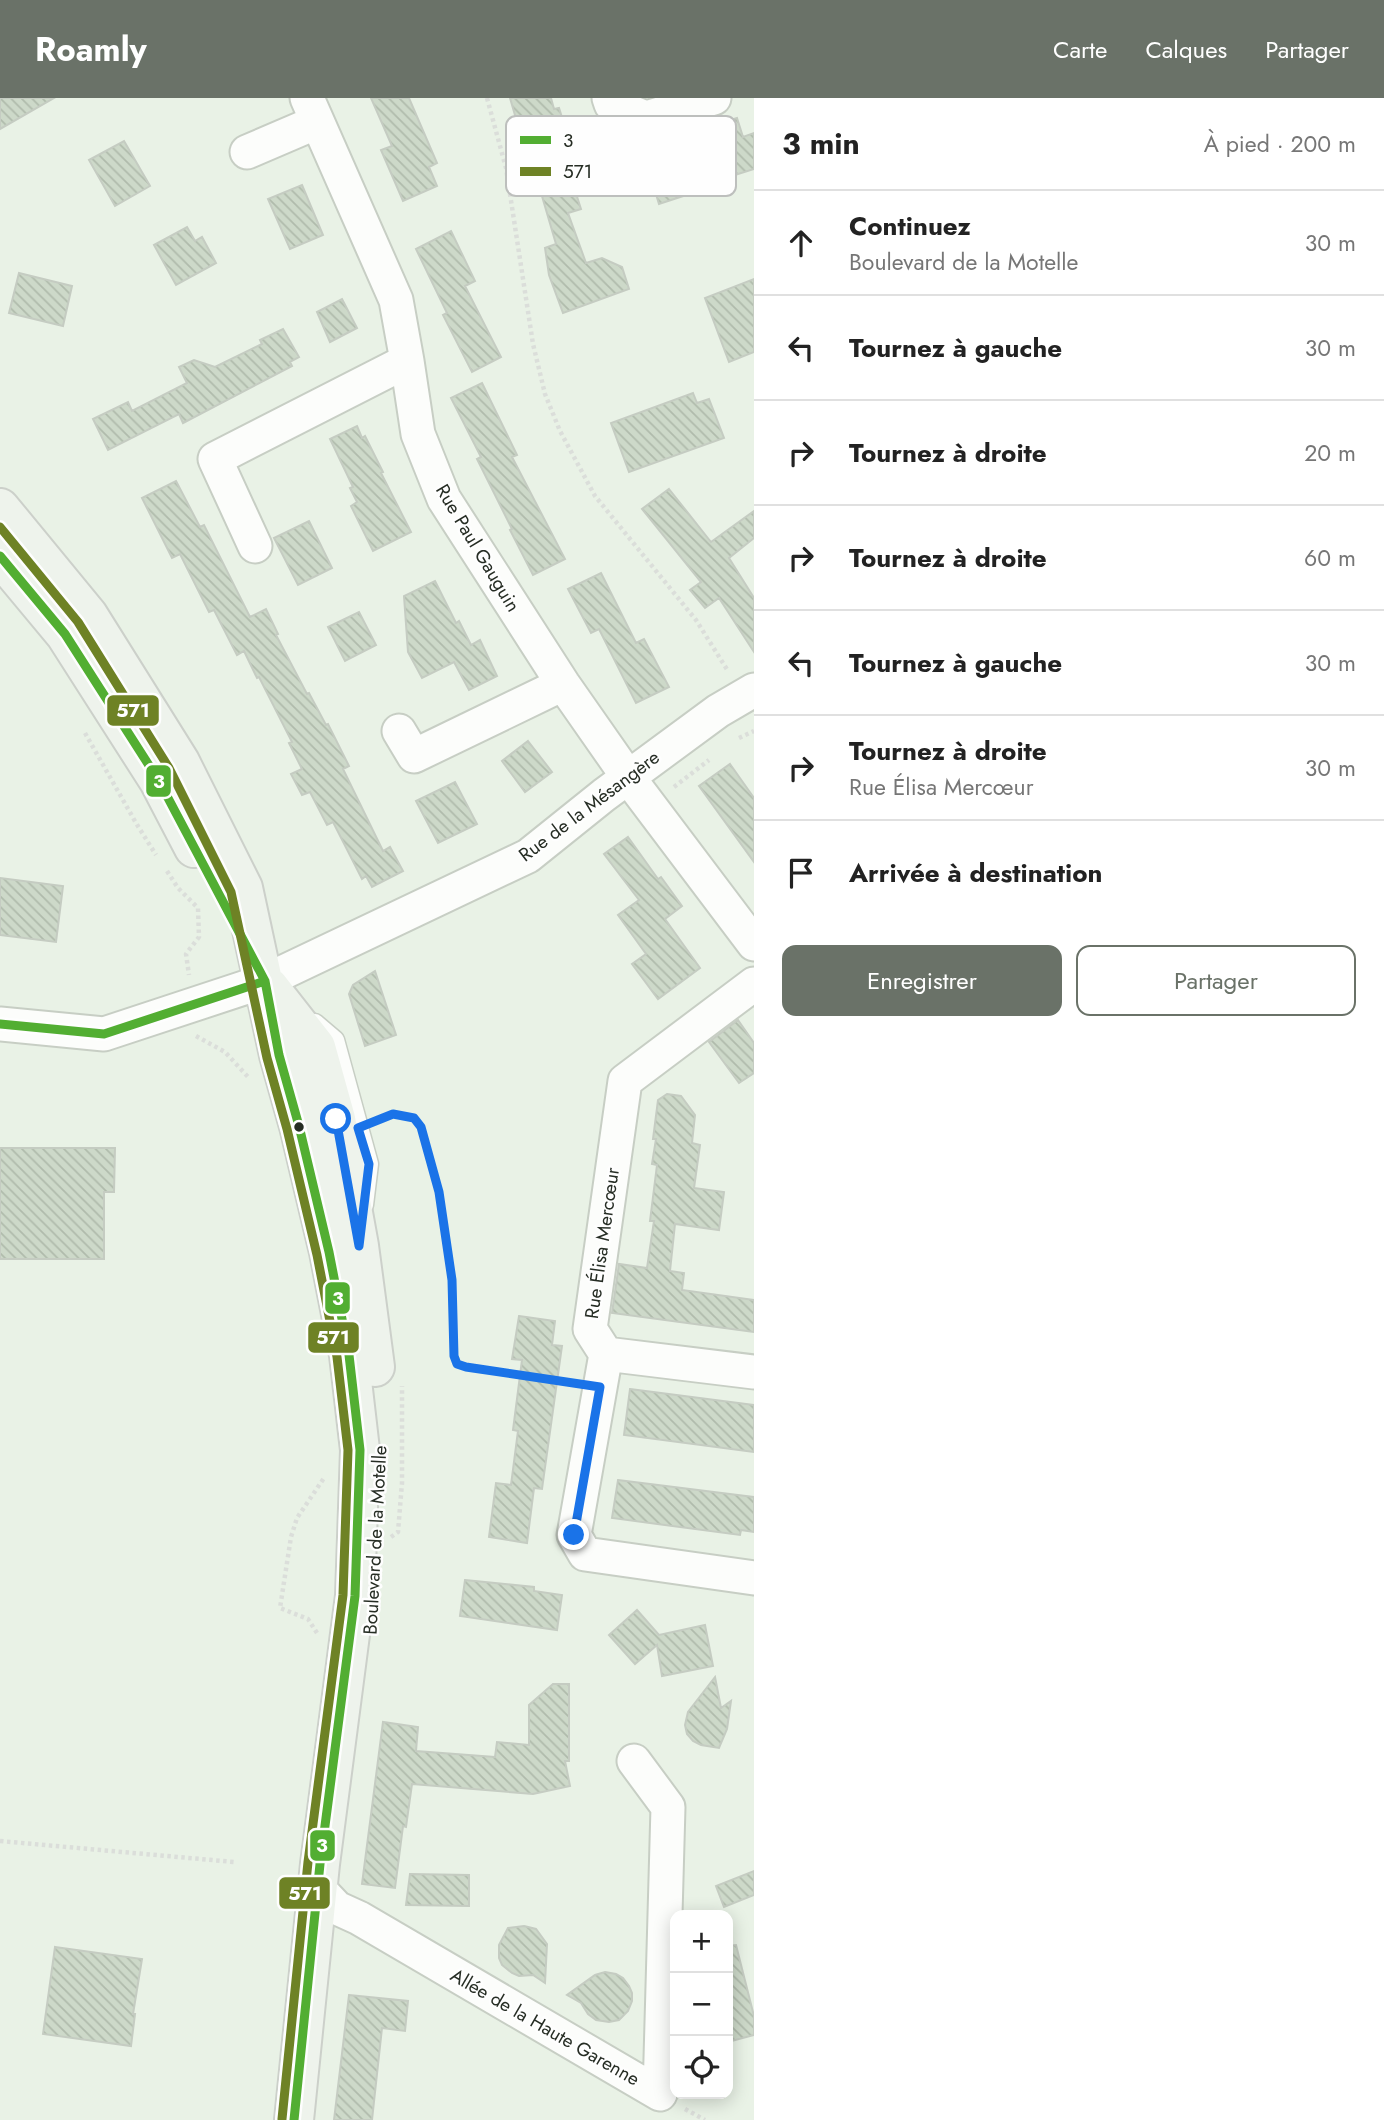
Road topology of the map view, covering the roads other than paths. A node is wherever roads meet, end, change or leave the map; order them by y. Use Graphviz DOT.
graph roads {
  1 [pos="609,98"];
  2 [pos="714,98"];
  3 [pos="312,110"];
  4 [pos="641,116"];
  5 [pos="653,116"];
  6 [pos="247,152"];
  7 [pos="407,361"];
  8 [pos="0,509"];
  9 [pos="255,546"];
  10 [pos="0,556"];
  11 [pos="563,684"];
  12 [pos="749,692"];
  13 [pos="399,731"];
  14 [pos="628,777"];
  15 [pos="754,944"];
  16 [pos="265,982"];
  17 [pos="754,984"];
  18 [pos="0,1024"];
  19 [pos="359,1246"];
  20 [pos="606,1354"];
  21 [pos="754,1372"];
  22 [pos="754,1578"];
  23 [pos="634,1761"];
  24 [pos="327,1898"];
  25 [pos="294,2120"];
  26 [pos="319,2120"];
  1 -- 4 [label="street"];
  2 -- 5 [label="street"];
  3 -- 6 [label="street, Rue Paul Gauguin"];
  3 -- 7 [label="street, Rue Paul Gauguin"];
  7 -- 9 [label="street"];
  7 -- 11 [label="street, Rue Paul Gauguin"];
  8 -- 16 [label="main road, Boulevard de la Motelle"];
  10 -- 16 [label="main road, Boulevard de la Motelle"];
  11 -- 13 [label="street"];
  11 -- 14 [label="street, Rue Paul Gauguin"];
  12 -- 14 [label="street, Rue de la Mésangère"];
  14 -- 15 [label="street, Rue Paul Gauguin"];
  14 -- 16 [label="street, Rue de la Mésangère"];
  16 -- 18 [label="street, Rue de la Mésangère"];
  16 -- 19 [label="main road, Boulevard de la Motelle"];
  16 -- 19 [label="lane"];
  16 -- 24 [label="main road, Boulevard de la Motelle"];
  17 -- 20 [label="street, Rue Élisa Mercœur"];
  19 -- 24 [label="main road, Boulevard de la Motelle"];
  20 -- 21 [label="street"];
  20 -- 22 [label="street"];
  23 -- 24 [label="street, Allée de la Haute Garenne"];
  24 -- 25 [label="main road, Boulevard de la Motelle"];
  24 -- 26 [label="main road, Boulevard de la Motelle"];
}
